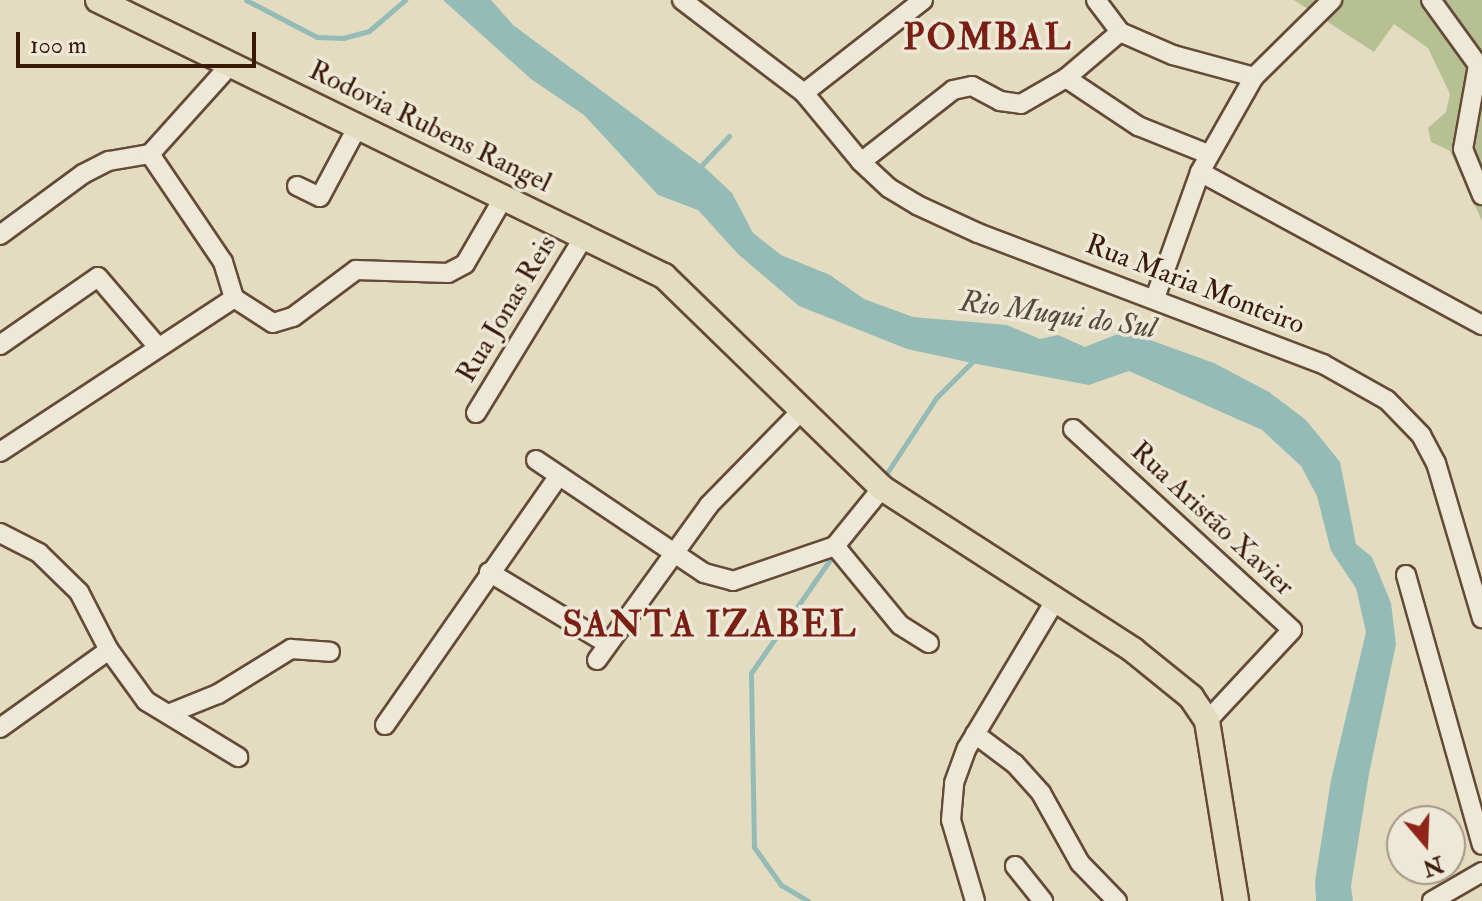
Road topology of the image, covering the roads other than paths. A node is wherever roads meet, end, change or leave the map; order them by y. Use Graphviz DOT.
graph roads {
  1 [pos="98,0"];
  2 [pos="682,0"];
  3 [pos="923,0"];
  4 [pos="1096,0"];
  5 [pos="1332,0"];
  6 [pos="1431,0"];
  7 [pos="1120,32"];
  8 [pos="231,64"];
  9 [pos="1254,77"];
  10 [pos="1066,78"];
  11 [pos="798,88"];
  12 [pos="358,126"];
  13 [pos="150,154"];
  14 [pos="1208,154"];
  15 [pos="861,162"];
  16 [pos="1200,172"];
  17 [pos="297,186"];
  18 [pos="1482,195"];
  19 [pos="504,197"];
  20 [pos="0,235"];
  21 [pos="596,241"];
  22 [pos="234,298"];
  23 [pos="1155,298"];
  24 [pos="1482,325"];
  25 [pos="0,345"];
  26 [pos="158,347"];
  27 [pos="801,411"];
  28 [pos="476,413"];
  29 [pos="1073,429"];
  30 [pos="0,452"];
  31 [pos="536,460"];
  32 [pos="559,476"];
  33 [pos="882,488"];
  34 [pos="0,533"];
  35 [pos="835,546"];
  36 [pos="673,552"];
  37 [pos="489,572"];
  38 [pos="1406,575"];
  39 [pos="1056,599"];
  40 [pos="1482,618"];
  41 [pos="929,643"];
  42 [pos="608,644"];
  43 [pos="109,650"];
  44 [pos="330,652"];
  45 [pos="597,660"];
  46 [pos="168,714"];
  47 [pos="1207,721"];
  48 [pos="385,725"];
  49 [pos="0,728"];
  50 [pos="975,734"];
  51 [pos="238,757"];
  52 [pos="1482,845"];
  53 [pos="1015,866"];
  54 [pos="1482,872"];
  55 [pos="975,901"];
  56 [pos="1043,901"];
  57 [pos="1117,901"];
  58 [pos="1236,901"];
  59 [pos="1432,901"];
  1 -- 8 [label="main road, Rodovia Rubens Rangel"];
  2 -- 11 [label="street, Rua Maria Monteiro"];
  3 -- 11 [label="street"];
  4 -- 7 [label="street"];
  5 -- 9 [label="street"];
  6 -- 18 [label="street"];
  7 -- 9 [label="street"];
  7 -- 10 [label="street"];
  8 -- 12 [label="main road, Rodovia Rubens Rangel"];
  8 -- 13 [label="street"];
  9 -- 14 [label="street"];
  10 -- 14 [label="street"];
  10 -- 15 [label="street"];
  11 -- 15 [label="street, Rua Maria Monteiro"];
  12 -- 17 [label="street"];
  12 -- 19 [label="main road, Rodovia Rubens Rangel"];
  13 -- 20 [label="street"];
  13 -- 22 [label="street"];
  14 -- 16 [label="street"];
  15 -- 23 [label="street, Rua Maria Monteiro"];
  16 -- 23 [label="street"];
  16 -- 24 [label="street"];
  19 -- 21 [label="main road, Rodovia Rubens Rangel"];
  19 -- 22 [label="street"];
  21 -- 27 [label="main road, Rodovia Rubens Rangel"];
  21 -- 28 [label="street, Rua Jonas Reis"];
  22 -- 26 [label="street"];
  23 -- 40 [label="street, Rua Maria Monteiro"];
  25 -- 26 [label="street"];
  26 -- 30 [label="street"];
  27 -- 33 [label="main road, Rodovia Rubens Rangel"];
  27 -- 36 [label="street"];
  29 -- 47 [label="street, Rua Aristão Xavier"];
  31 -- 32 [label="street"];
  32 -- 36 [label="street"];
  32 -- 37 [label="street"];
  33 -- 35 [label="street"];
  33 -- 39 [label="main road, Rodovia Rubens Rangel"];
  34 -- 43 [label="street"];
  35 -- 36 [label="street"];
  35 -- 41 [label="street"];
  36 -- 42 [label="street"];
  37 -- 42 [label="street"];
  37 -- 48 [label="street"];
  38 -- 52 [label="street"];
  39 -- 47 [label="main road, Rodovia Rubens Rangel"];
  39 -- 50 [label="street"];
  42 -- 45 [label="street"];
  43 -- 46 [label="street"];
  43 -- 49 [label="street"];
  44 -- 46 [label="street"];
  46 -- 51 [label="street"];
  47 -- 58 [label="main road"];
  50 -- 55 [label="street"];
  50 -- 57 [label="street"];
  53 -- 56 [label="street"];
  54 -- 59 [label="street"];
}
